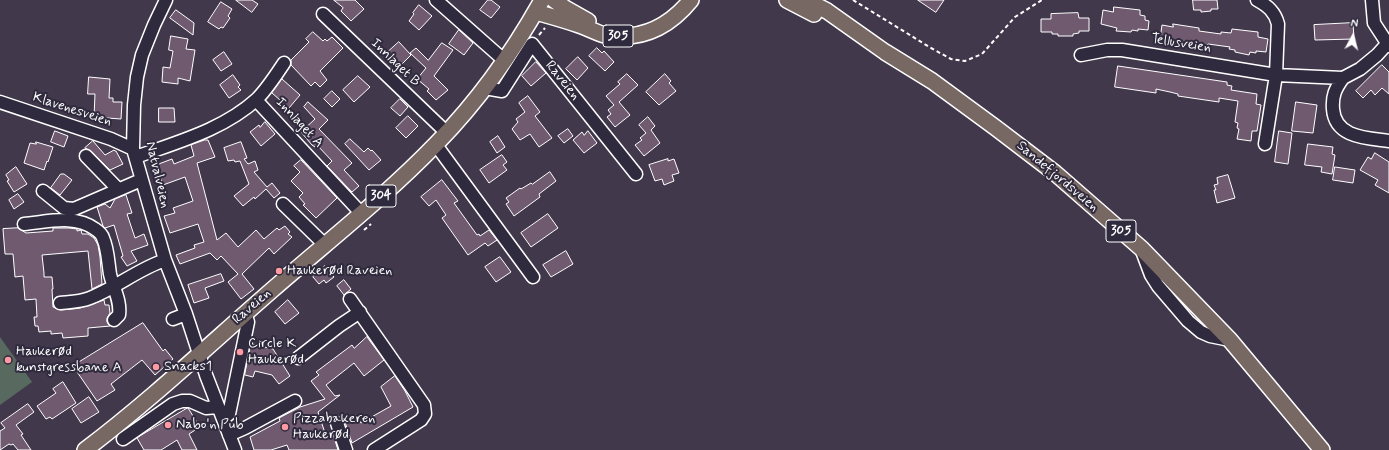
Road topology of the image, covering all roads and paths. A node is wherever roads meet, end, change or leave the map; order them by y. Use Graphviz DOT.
graph roads {
  1 [pos="166,0"];
  2 [pos="436,0"];
  3 [pos="554,0"];
  4 [pos="682,0"];
  5 [pos="692,0"];
  6 [pos="787,0"];
  7 [pos="806,0"];
  8 [pos="853,0"];
  9 [pos="1042,0"];
  10 [pos="1257,0"];
  11 [pos="1372,0"];
  12 [pos="539,6"];
  13 [pos="323,14"];
  14 [pos="546,27"];
  15 [pos="532,44"];
  16 [pos="1388,45"];
  17 [pos="885,52"];
  18 [pos="1081,55"];
  19 [pos="505,61"];
  20 [pos="284,63"];
  21 [pos="1276,75"];
  22 [pos="1343,78"];
  23 [pos="485,88"];
  24 [pos="256,100"];
  25 [pos="0,102"];
  26 [pos="447,133"];
  27 [pos="1389,141"];
  28 [pos="1265,144"];
  29 [pos="436,145"];
  30 [pos="135,153"];
  31 [pos="86,156"];
  32 [pos="636,174"];
  33 [pos="141,180"];
  34 [pos="118,189"];
  35 [pos="43,191"];
  36 [pos="283,204"];
  37 [pos="362,213"];
  38 [pos="24,224"];
  39 [pos="324,244"];
  40 [pos="165,260"];
  41 [pos="533,277"];
  42 [pos="114,286"];
  43 [pos="350,299"];
  44 [pos="60,303"];
  45 [pos="360,312"];
  46 [pos="246,313"];
  47 [pos="186,314"];
  48 [pos="173,319"];
  49 [pos="114,320"];
  50 [pos="200,355"];
  51 [pos="298,358"];
  52 [pos="295,401"];
  53 [pos="218,407"];
  54 [pos="223,419"];
  55 [pos="337,423"];
  56 [pos="229,435"];
  57 [pos="121,439"];
  58 [pos="85,450"];
  59 [pos="235,450"];
  60 [pos="346,450"];
  61 [pos="374,450"];
  62 [pos="1322,450"];
  1 -- 30 [label="street, Natvalveien"];
  2 -- 19 [label="street"];
  3 -- 4 [label="main road, 305"];
  5 -- 12 [label="main road, 305"];
  6 -- 17 [label="main road, Sandefjordsveien / 305"];
  7 -- 17 [label="main road, Sandefjordsveien / 305"];
  8 -- 9 [label="path"];
  10 -- 21 [label="street"];
  11 -- 16 [label="street"];
  12 -- 19 [label="main road, Raveien / 304"];
  13 -- 26 [label="street, Innlaget B"];
  14 -- 15 [label="path"];
  15 -- 23 [label="street, Raveien"];
  15 -- 32 [label="street, Raveien"];
  16 -- 22 [label="street"];
  17 -- 62 [label="main road, Sandefjordsveien / 305"];
  18 -- 21 [label="street, Tellusveien"];
  19 -- 23 [label="main road, Raveien / 304"];
  20 -- 24 [label="street"];
  21 -- 22 [label="street, Tellusveien"];
  21 -- 28 [label="street"];
  22 -- 27 [label="street"];
  23 -- 26 [label="main road, Raveien / 304"];
  24 -- 30 [label="street, Innlaget A"];
  24 -- 37 [label="street, Innlaget A"];
  25 -- 30 [label="street, Klavenesveien"];
  26 -- 29 [label="main road, Raveien / 304"];
  29 -- 37 [label="main road, Raveien / 304"];
  29 -- 41 [label="street"];
  30 -- 33 [label="street, Natvalveien"];
  31 -- 34 [label="street"];
  33 -- 34 [label="street"];
  33 -- 40 [label="street, Natvalveien"];
  34 -- 35 [label="street"];
  36 -- 39 [label="street"];
  37 -- 39 [label="main road, Raveien / 304"];
  38 -- 42 [label="street"];
  39 -- 46 [label="main road, Raveien / 304"];
  40 -- 42 [label="street"];
  40 -- 47 [label="street, Natvalveien"];
  42 -- 44 [label="street"];
  42 -- 49 [label="street"];
  43 -- 45 [label="street"];
  45 -- 51 [label="street"];
  45 -- 61 [label="street"];
  46 -- 50 [label="main road, Raveien / 304"];
  46 -- 54 [label="street"];
  47 -- 48 [label="street"];
  47 -- 50 [label="street, Natvalveien"];
  50 -- 53 [label="street, Natvalveien"];
  50 -- 57 [label="main road, Raveien / 304"];
  52 -- 56 [label="street"];
  53 -- 54 [label="street, Natvalveien"];
  53 -- 57 [label="street"];
  54 -- 56 [label="street, Natvalveien"];
  55 -- 60 [label="street"];
  56 -- 59 [label="street, Natvalveien"];
  57 -- 58 [label="main road, Raveien / 304"];
}
